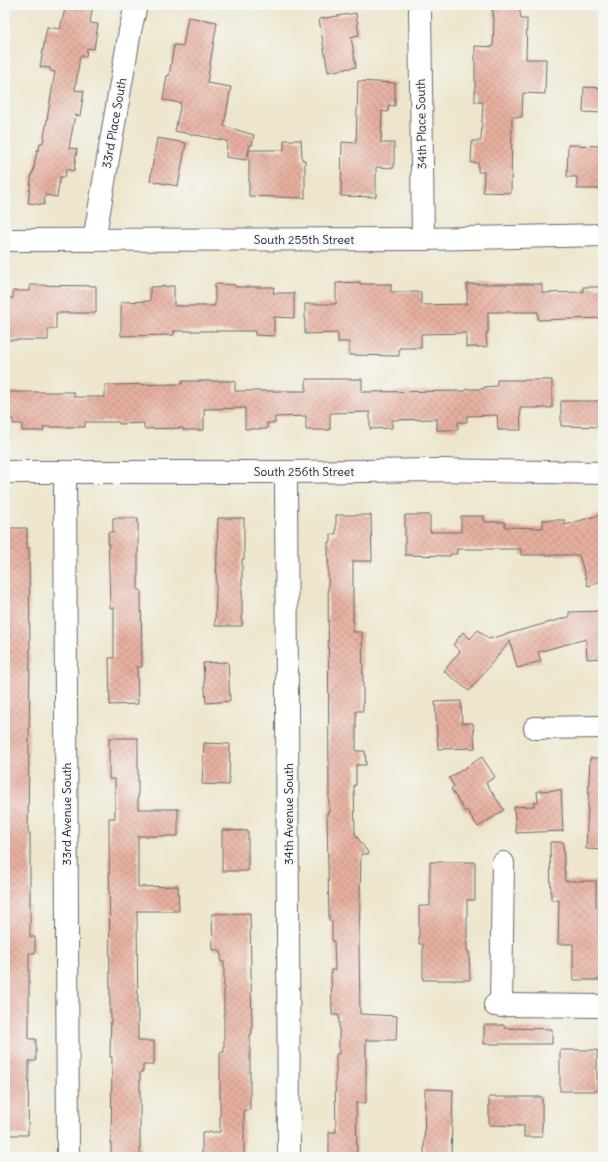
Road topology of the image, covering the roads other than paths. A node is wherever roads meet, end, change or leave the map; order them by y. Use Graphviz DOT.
graph roads {
  1 [pos="136,5"];
  2 [pos="420,10"];
  3 [pos="603,235"];
  4 [pos="423,239"];
  5 [pos="5,240"];
  6 [pos="94,240"];
  7 [pos="5,472"];
  8 [pos="64,472"];
  9 [pos="286,472"];
  10 [pos="603,473"];
  11 [pos="603,727"];
  12 [pos="535,728"];
  13 [pos="503,862"];
  14 [pos="603,1006"];
  15 [pos="68,1157"];
  16 [pos="289,1157"];
  1 -- 6 [label="street, 33rd Place South"];
  2 -- 4 [label="street, 34th Place South"];
  3 -- 4 [label="street, South 255th Street"];
  4 -- 6 [label="street, South 255th Street"];
  5 -- 6 [label="street, South 255th Street"];
  7 -- 8 [label="street, South 256th Street"];
  8 -- 9 [label="street, South 256th Street"];
  8 -- 15 [label="street, 33rd Avenue South"];
  9 -- 10 [label="street, South 256th Street"];
  9 -- 16 [label="street, 34th Avenue South"];
  11 -- 12 [label="street"];
  13 -- 14 [label="street"];
}
